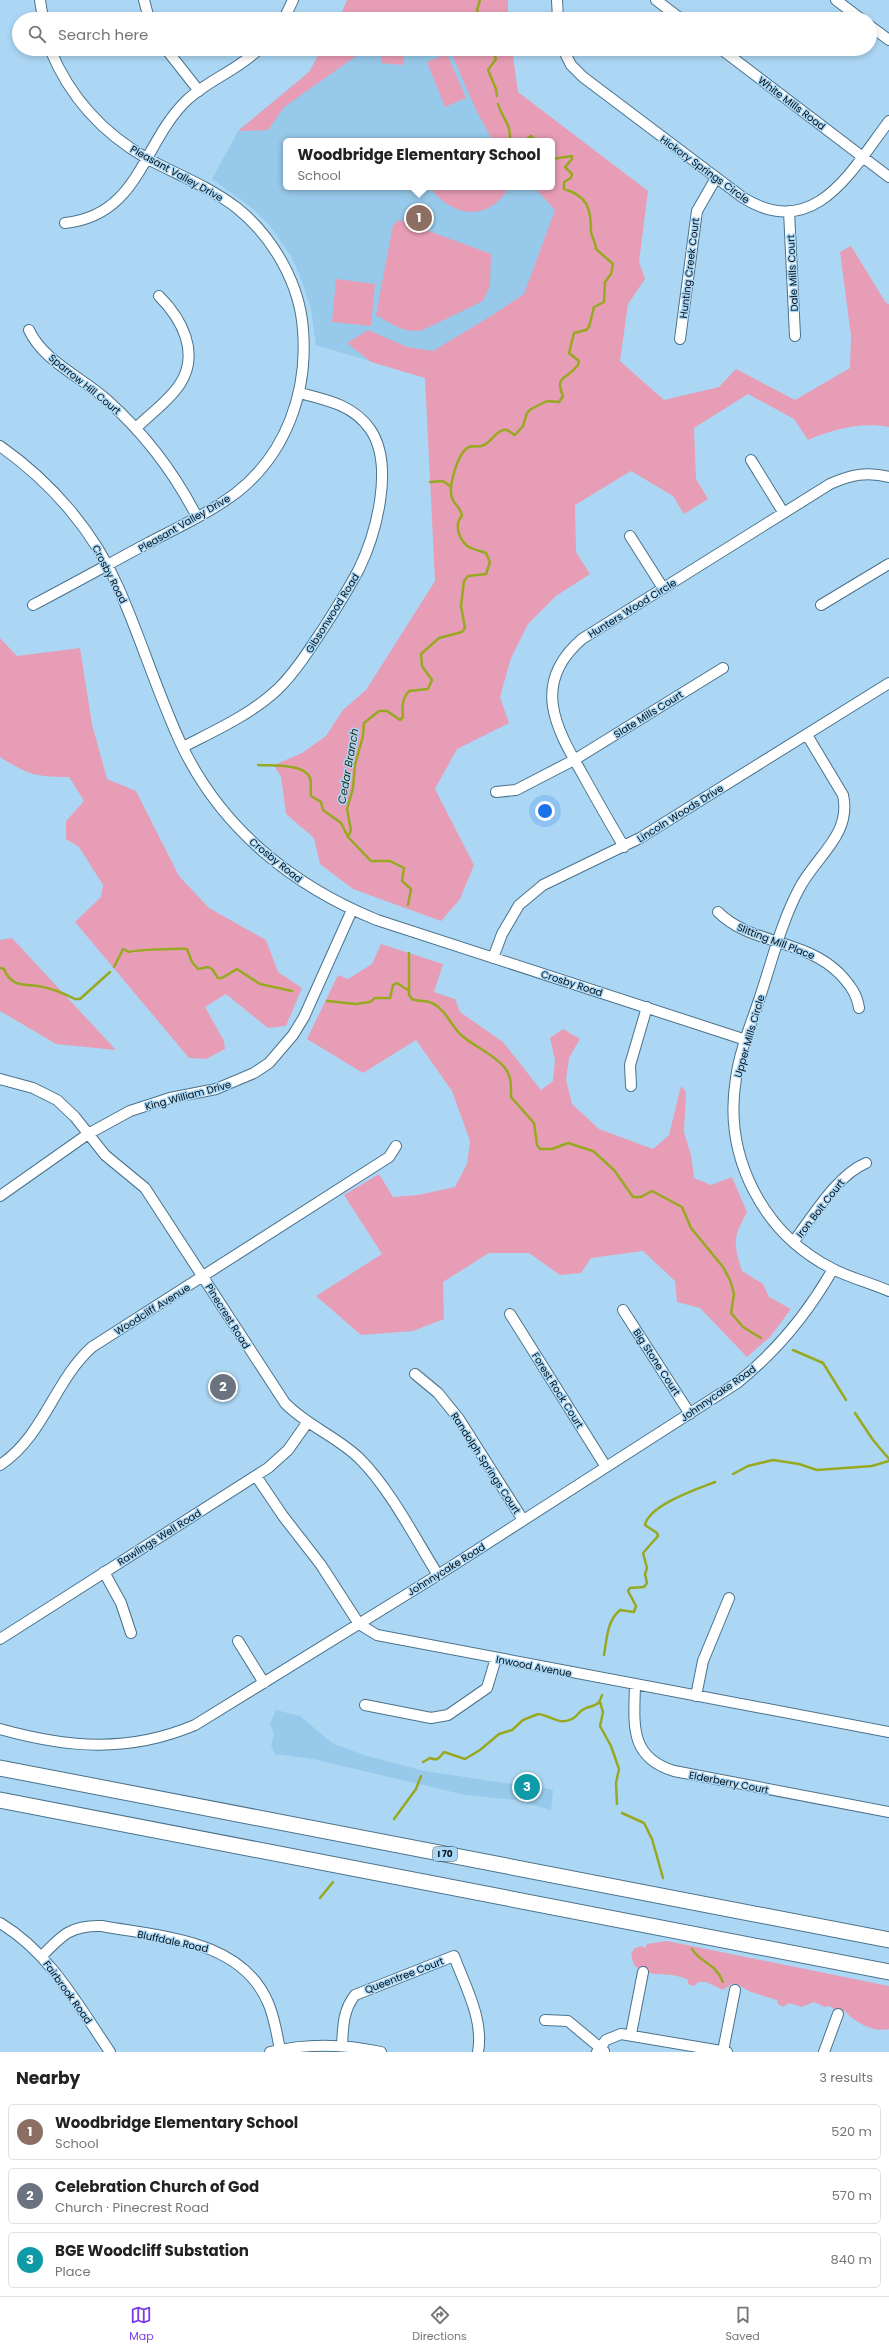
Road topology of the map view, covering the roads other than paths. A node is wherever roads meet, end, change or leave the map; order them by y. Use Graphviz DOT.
graph roads {
  1 [pos="40,0"];
  2 [pos="144,0"];
  3 [pos="293,0"];
  4 [pos="557,0"];
  5 [pos="656,0"];
  6 [pos="836,0"];
  7 [pos="42,12"];
  8 [pos="147,12"];
  9 [pos="287,12"];
  10 [pos="558,12"];
  11 [pos="672,12"];
  12 [pos="852,12"];
  13 [pos="877,31"];
  14 [pos="889,40"];
  15 [pos="53,56"];
  16 [pos="172,56"];
  17 [pos="249,56"];
  18 [pos="566,56"];
  19 [pos="730,56"];
  20 [pos="199,91"];
  21 [pos="889,122"];
  22 [pos="862,156"];
  23 [pos="147,158"];
  24 [pos="889,177"];
  25 [pos="716,178"];
  26 [pos="789,211"];
  27 [pos="65,223"];
  28 [pos="159,296"];
  29 [pos="29,330"];
  30 [pos="795,336"];
  31 [pos="680,339"];
  32 [pos="300,393"];
  33 [pos="136,428"];
  34 [pos="0,446"];
  35 [pos="751,460"];
  36 [pos="889,478"];
  37 [pos="783,512"];
  38 [pos="197,517"];
  39 [pos="630,536"];
  40 [pos="889,564"];
  41 [pos="108,565"];
  42 [pos="663,588"];
  43 [pos="33,606"];
  44 [pos="822,606"];
  45 [pos="723,668"];
  46 [pos="889,683"];
  47 [pos="807,735"];
  48 [pos="183,747"];
  49 [pos="574,760"];
  50 [pos="496,792"];
  51 [pos="624,847"];
  52 [pos="352,910"];
  53 [pos="718,912"];
  54 [pos="779,941"];
  55 [pos="493,958"];
  56 [pos="647,1007"];
  57 [pos="859,1008"];
  58 [pos="746,1040"];
  59 [pos="0,1079"];
  60 [pos="632,1086"];
  61 [pos="88,1134"];
  62 [pos="396,1146"];
  63 [pos="866,1163"];
  64 [pos="0,1196"];
  65 [pos="794,1241"];
  66 [pos="833,1269"];
  67 [pos="203,1277"];
  68 [pos="889,1290"];
  69 [pos="624,1310"];
  70 [pos="510,1314"];
  71 [pos="415,1374"];
  72 [pos="690,1414"];
  73 [pos="307,1423"];
  74 [pos="0,1465"];
  75 [pos="606,1467"];
  76 [pos="256,1476"];
  77 [pos="523,1520"];
  78 [pos="104,1572"];
  79 [pos="438,1575"];
  80 [pos="729,1598"];
  81 [pos="359,1624"];
  82 [pos="131,1633"];
  83 [pos="0,1639"];
  84 [pos="238,1641"];
  85 [pos="496,1658"];
  86 [pos="264,1683"];
  87 [pos="635,1685"];
  88 [pos="696,1696"];
  89 [pos="365,1705"];
  90 [pos="0,1729"];
  91 [pos="889,1732"];
  92 [pos="0,1768"];
  93 [pos="0,1800"];
  94 [pos="889,1812"];
  95 [pos="0,1923"];
  96 [pos="889,1940"];
  97 [pos="42,1956"];
  98 [pos="643,1972"];
  99 [pos="889,1972"];
  100 [pos="735,1990"];
  101 [pos="838,2014"];
  102 [pos="546,2020"];
  103 [pos="631,2034"];
  104 [pos="342,2046"];
  105 [pos="601,2050"];
  106 [pos="107,2051"];
  107 [pos="275,2051"];
  108 [pos="381,2052"];
  109 [pos="478,2052"];
  110 [pos="725,2052"];
  111 [pos="824,2052"];
  1 -- 7 [label="street"];
  2 -- 8 [label="street"];
  3 -- 9 [label="street"];
  4 -- 10 [label="street"];
  5 -- 11 [label="street"];
  6 -- 12 [label="street"];
  13 -- 14 [label="street"];
  15 -- 23 [label="street, Pleasant Valley Drive"];
  16 -- 20 [label="street"];
  17 -- 20 [label="street"];
  18 -- 25 [label="street, Hickory Springs Circle"];
  19 -- 22 [label="street, White Mills Road"];
  20 -- 23 [label="street"];
  21 -- 22 [label="street, Hickory Springs Circle"];
  22 -- 24 [label="street, White Mills Road"];
  22 -- 26 [label="street, Hickory Springs Circle"];
  23 -- 27 [label="street"];
  23 -- 32 [label="street, Pleasant Valley Drive"];
  25 -- 26 [label="street, Hickory Springs Circle"];
  25 -- 31 [label="street, Hunting Creek Court"];
  26 -- 30 [label="street, Dale Mills Court"];
  28 -- 33 [label="street"];
  29 -- 33 [label="street, Sparrow Hill Court"];
  32 -- 38 [label="street, Pleasant Valley Drive"];
  32 -- 48 [label="street, Gibsonwood Road"];
  33 -- 38 [label="street, Sparrow Hill Court"];
  34 -- 41 [label="street, Crosby Road"];
  35 -- 37 [label="street"];
  36 -- 37 [label="street, Hunters Wood Circle"];
  37 -- 42 [label="street, Hunters Wood Circle"];
  38 -- 41 [label="street, Pleasant Valley Drive"];
  39 -- 42 [label="street"];
  40 -- 44 [label="street"];
  41 -- 43 [label="street, Pleasant Valley Drive"];
  41 -- 48 [label="street, Crosby Road"];
  42 -- 49 [label="street, Hunters Wood Circle"];
  45 -- 49 [label="street, Slate Mills Court"];
  46 -- 47 [label="street, Lincoln Woods Drive"];
  47 -- 51 [label="street, Lincoln Woods Drive"];
  47 -- 54 [label="street, Upper Mills Circle"];
  48 -- 52 [label="street, Crosby Road"];
  49 -- 50 [label="street, Slate Mills Court"];
  49 -- 51 [label="street, Hunters Wood Circle"];
  51 -- 55 [label="street, Lincoln Woods Drive"];
  52 -- 55 [label="street, Crosby Road"];
  52 -- 61 [label="street, King William Drive"];
  53 -- 54 [label="street, Slitting Mill Place"];
  54 -- 57 [label="street, Slitting Mill Place"];
  54 -- 58 [label="street, Upper Mills Circle"];
  55 -- 56 [label="street, Crosby Road"];
  56 -- 58 [label="street, Crosby Road"];
  56 -- 60 [label="street"];
  58 -- 65 [label="street, Upper Mills Circle"];
  59 -- 61 [label="street, Pinecrest Road"];
  61 -- 64 [label="street, King William Drive"];
  61 -- 67 [label="street, Pinecrest Road"];
  62 -- 67 [label="street, Woodcliff Avenue"];
  63 -- 65 [label="street, Iron Bolt Court"];
  65 -- 66 [label="street, Upper Mills Circle"];
  66 -- 68 [label="street, Upper Mills Circle"];
  66 -- 72 [label="street, Johnnycake Road"];
  67 -- 73 [label="street, Pinecrest Road"];
  67 -- 74 [label="street, Woodcliff Avenue"];
  69 -- 72 [label="street, Big Stone Court"];
  70 -- 75 [label="street, Forest Rock Court"];
  71 -- 77 [label="street, Randolph Springs Court"];
  72 -- 75 [label="street, Johnnycake Road"];
  73 -- 76 [label="street, Rawlings Well Road"];
  73 -- 79 [label="street, Pinecrest Road"];
  75 -- 77 [label="street, Johnnycake Road"];
  76 -- 78 [label="street, Rawlings Well Road"];
  76 -- 81 [label="street, Inwood Avenue"];
  77 -- 79 [label="street, Johnnycake Road"];
  78 -- 82 [label="street"];
  78 -- 83 [label="street, Rawlings Well Road"];
  79 -- 81 [label="street, Johnnycake Road"];
  80 -- 88 [label="street"];
  81 -- 85 [label="street, Inwood Avenue"];
  81 -- 86 [label="street, Johnnycake Road"];
  84 -- 86 [label="street"];
  85 -- 87 [label="street, Inwood Avenue"];
  85 -- 89 [label="street"];
  86 -- 90 [label="street, Johnnycake Road"];
  87 -- 88 [label="street, Inwood Avenue"];
  87 -- 94 [label="street, Elderberry Court"];
  88 -- 91 [label="street, Inwood Avenue"];
  92 -- 96 [label="highway, I 70"];
  93 -- 99 [label="highway"];
  95 -- 97 [label="street, Fairbrook Road"];
  97 -- 106 [label="street, Fairbrook Road"];
  97 -- 107 [label="street, Bluffdale Road"];
  98 -- 103 [label="street"];
  100 -- 110 [label="street"];
  101 -- 111 [label="street"];
  102 -- 105 [label="street"];
  103 -- 105 [label="street"];
  103 -- 110 [label="street"];
  104 -- 107 [label="street"];
  104 -- 108 [label="street"];
  104 -- 109 [label="street, Queentree Court"];
}
